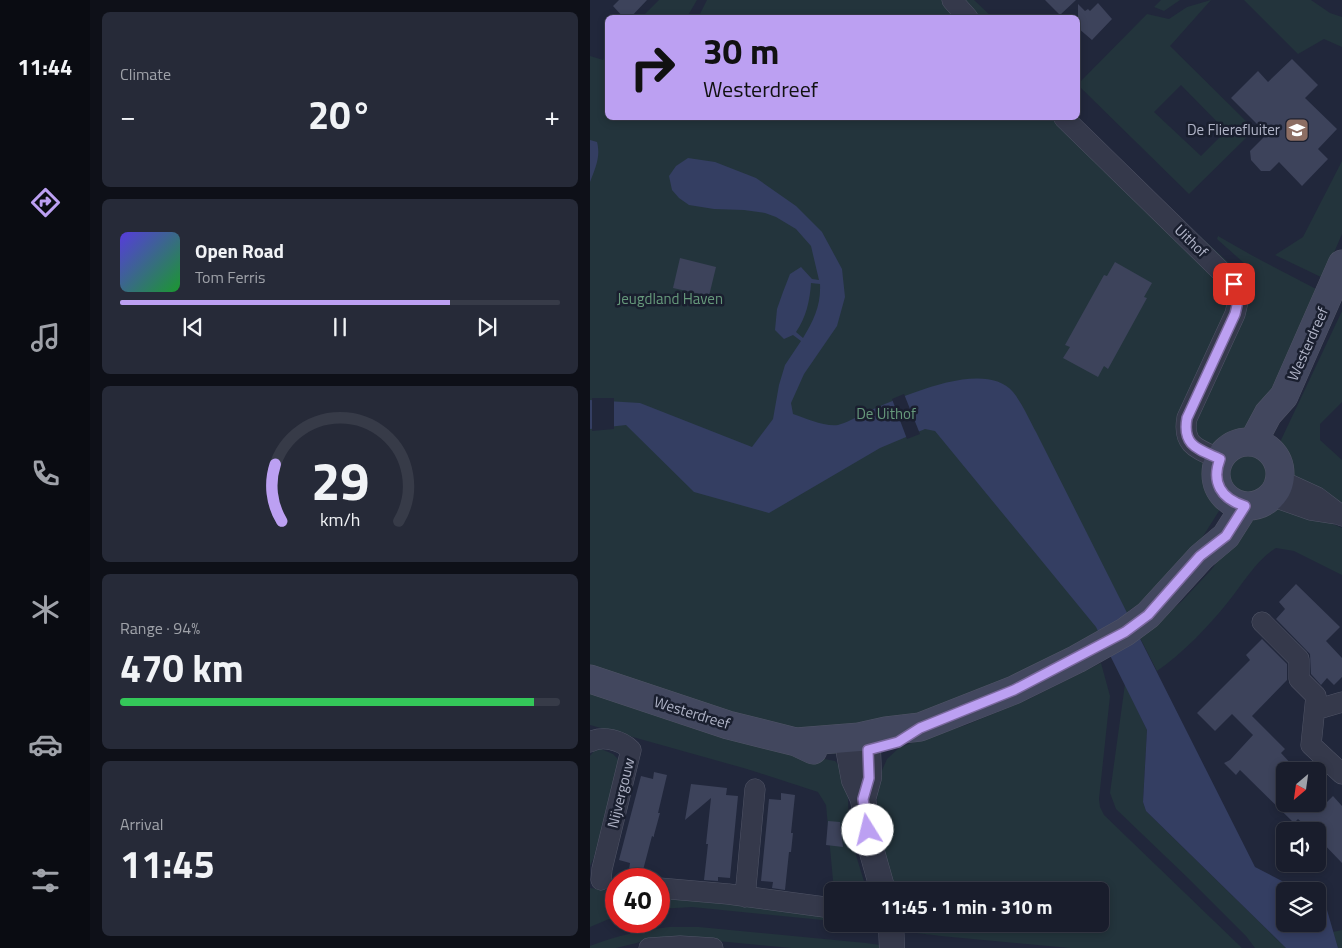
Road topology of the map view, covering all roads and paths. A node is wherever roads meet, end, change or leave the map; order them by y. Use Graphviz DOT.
graph roads {
  1 [pos="952,0"];
  2 [pos="965,15"];
  3 [pos="1066,120"];
  4 [pos="1340,270"];
  5 [pos="1262,446"];
  6 [pos="1220,459"];
  7 [pos="1276,488"];
  8 [pos="1236,502"];
  9 [pos="1340,515"];
  10 [pos="1262,622"];
  11 [pos="590,679"];
  12 [pos="1342,702"];
  13 [pos="1315,710"];
  14 [pos="590,742"];
  15 [pos="859,747"];
  16 [pos="1342,774"];
  17 [pos="756,789"];
  18 [pos="602,881"];
  19 [pos="880,882"];
  20 [pos="670,889"];
  21 [pos="745,897"];
  22 [pos="824,907"];
  23 [pos="649,948"];
  24 [pos="713,948"];
  1 -- 2 [label="street"];
  3 -- 6 [label="street, Uithof"];
  4 -- 5 [label="main road, Westerdreef"];
  5 -- 6 [label="main road"];
  5 -- 7 [label="main road"];
  6 -- 8 [label="main road"];
  7 -- 8 [label="main road"];
  7 -- 9 [label="street"];
  8 -- 15 [label="main road, Westerdreef"];
  10 -- 13 [label="street"];
  11 -- 15 [label="main road, Westerdreef"];
  12 -- 13 [label="street"];
  13 -- 16 [label="street"];
  14 -- 18 [label="street, Nijvergouw"];
  15 -- 19 [label="street"];
  17 -- 21 [label="street"];
  20 -- 21 [label="street"];
  21 -- 22 [label="street"];
  23 -- 24 [label="street"];
}
